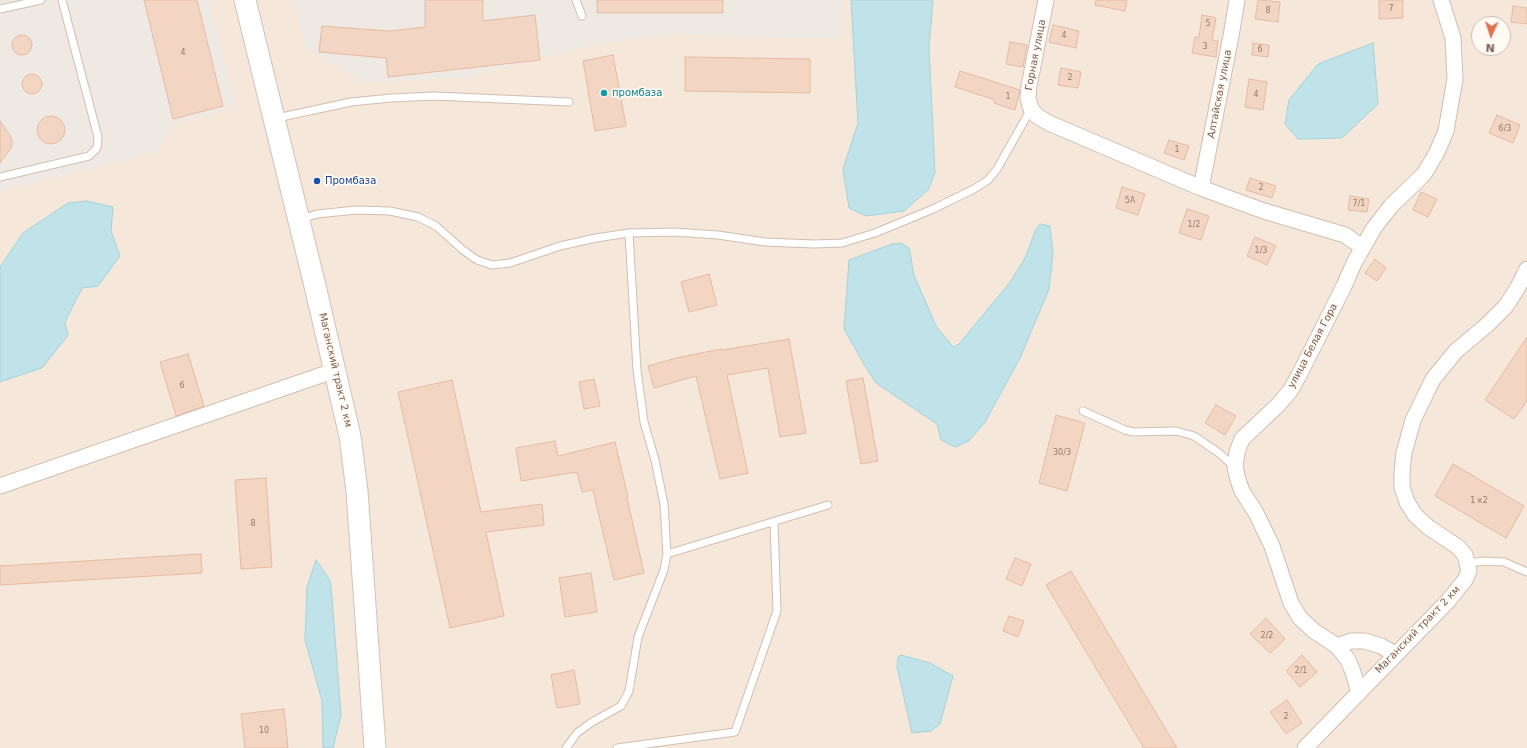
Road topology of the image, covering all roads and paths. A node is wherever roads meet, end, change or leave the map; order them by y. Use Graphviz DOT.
graph roads {
  1 [pos="41,0"];
  2 [pos="62,0"];
  3 [pos="245,0"];
  4 [pos="576,0"];
  5 [pos="1046,0"];
  6 [pos="1237,0"];
  7 [pos="1441,0"];
  8 [pos="0,9"];
  9 [pos="582,16"];
  10 [pos="569,102"];
  11 [pos="1031,109"];
  12 [pos="274,118"];
  13 [pos="0,177"];
  14 [pos="1201,188"];
  15 [pos="299,219"];
  16 [pos="629,233"];
  17 [pos="1362,247"];
  18 [pos="1527,269"];
  19 [pos="336,370"];
  20 [pos="1083,411"];
  21 [pos="1235,467"];
  22 [pos="0,486"];
  23 [pos="828,506"];
  24 [pos="774,522"];
  25 [pos="667,554"];
  26 [pos="1468,563"];
  27 [pos="1527,572"];
  28 [pos="1337,646"];
  29 [pos="1395,654"];
  30 [pos="1359,692"];
  31 [pos="376,748"];
  32 [pos="566,748"];
  33 [pos="617,748"];
  34 [pos="1305,748"];
  1 -- 8 [label="lane"];
  2 -- 13 [label="lane"];
  3 -- 12 [label="main road, Маганский тракт 2 км"];
  4 -- 9 [label="lane"];
  5 -- 11 [label="street, Горная улица"];
  6 -- 14 [label="street, Алтайская улица"];
  7 -- 17 [label="street, улица Белая Гора"];
  10 -- 12 [label="lane"];
  11 -- 14 [label="street"];
  11 -- 16 [label="lane"];
  12 -- 15 [label="main road, Маганский тракт 2 км"];
  14 -- 17 [label="street"];
  15 -- 16 [label="lane"];
  15 -- 19 [label="main road, Маганский тракт 2 км"];
  16 -- 25 [label="lane"];
  17 -- 21 [label="street, улица Белая Гора"];
  18 -- 26 [label="street"];
  19 -- 22 [label="street"];
  19 -- 31 [label="main road, Маганский тракт 2 км"];
  20 -- 21 [label="lane"];
  21 -- 28 [label="street, улица Белая Гора"];
  23 -- 24 [label="lane"];
  24 -- 25 [label="lane"];
  24 -- 33 [label="lane"];
  25 -- 32 [label="lane"];
  26 -- 27 [label="lane"];
  26 -- 29 [label="street, Маганский тракт 2 км"];
  28 -- 29 [label="street"];
  28 -- 30 [label="street, улица Белая Гора"];
  29 -- 30 [label="street, Маганский тракт 2 км"];
  30 -- 34 [label="street, Маганский тракт 2 км"];
}
